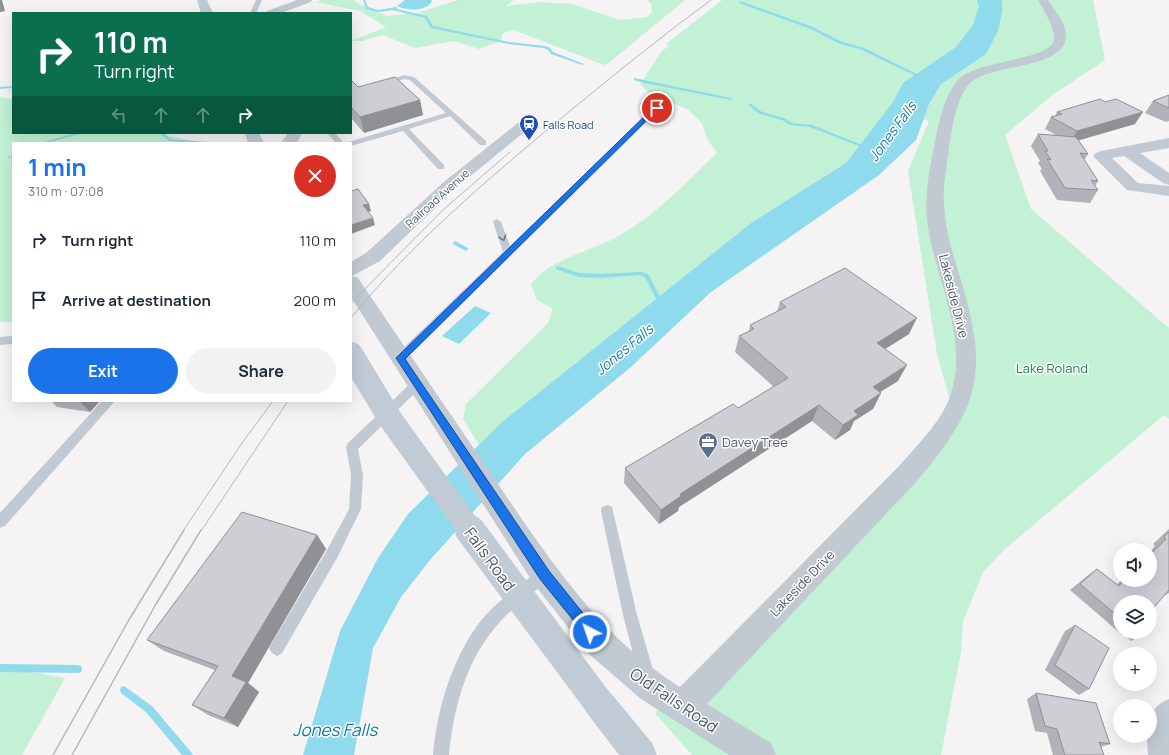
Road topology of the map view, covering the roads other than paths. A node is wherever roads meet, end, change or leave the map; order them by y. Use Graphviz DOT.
graph roads {
  1 [pos="202,0"];
  2 [pos="259,0"];
  3 [pos="308,0"];
  4 [pos="1043,0"];
  5 [pos="207,12"];
  6 [pos="253,12"];
  7 [pos="274,12"];
  8 [pos="374,86"];
  9 [pos="657,108"];
  10 [pos="450,114"];
  11 [pos="523,126"];
  12 [pos="404,128"];
  13 [pos="332,134"];
  14 [pos="339,142"];
  15 [pos="1169,143"];
  16 [pos="352,144"];
  17 [pos="483,144"];
  18 [pos="1126,151"];
  19 [pos="441,167"];
  20 [pos="1169,180"];
  21 [pos="1169,191"];
  22 [pos="498,222"];
  23 [pos="508,254"];
  24 [pos="352,269"];
  25 [pos="352,284"];
  26 [pos="12,340"];
  27 [pos="0,341"];
  28 [pos="352,356"];
  29 [pos="400,358"];
  30 [pos="417,384"];
  31 [pos="107,402"];
  32 [pos="607,511"];
  33 [pos="0,522"];
  34 [pos="544,575"];
  35 [pos="277,648"];
  36 [pos="652,688"];
  37 [pos="682,708"];
  38 [pos="1169,715"];
  39 [pos="442,755"];
  40 [pos="640,755"];
  41 [pos="759,755"];
  42 [pos="1165,755"];
  1 -- 5 [label="main road"];
  2 -- 6 [label="lane"];
  3 -- 7 [label="street"];
  4 -- 37 [label="street, Lakeside Drive"];
  8 -- 10 [label="lane"];
  9 -- 23 [label="lane"];
  10 -- 12 [label="lane"];
  10 -- 17 [label="lane"];
  11 -- 24 [label="street, Railroad Avenue"];
  12 -- 16 [label="lane"];
  12 -- 19 [label="lane"];
  13 -- 14 [label="lane"];
  15 -- 18 [label="street"];
  18 -- 20 [label="street"];
  18 -- 21 [label="street"];
  22 -- 23 [label="lane, one-way"];
  23 -- 29 [label="lane"];
  25 -- 29 [label="street, Old Falls Road"];
  26 -- 27 [label="lane"];
  28 -- 40 [label="main road, Falls Road, bridge"];
  29 -- 30 [label="street, Old Falls Road"];
  30 -- 34 [label="street, Old Falls Road"];
  30 -- 35 [label="lane"];
  31 -- 33 [label="lane"];
  32 -- 36 [label="lane"];
  34 -- 36 [label="street, Old Falls Road"];
  34 -- 39 [label="lane"];
  36 -- 37 [label="street, Old Falls Road"];
  37 -- 41 [label="street, Old Falls Road"];
  38 -- 42 [label="street"];
}
